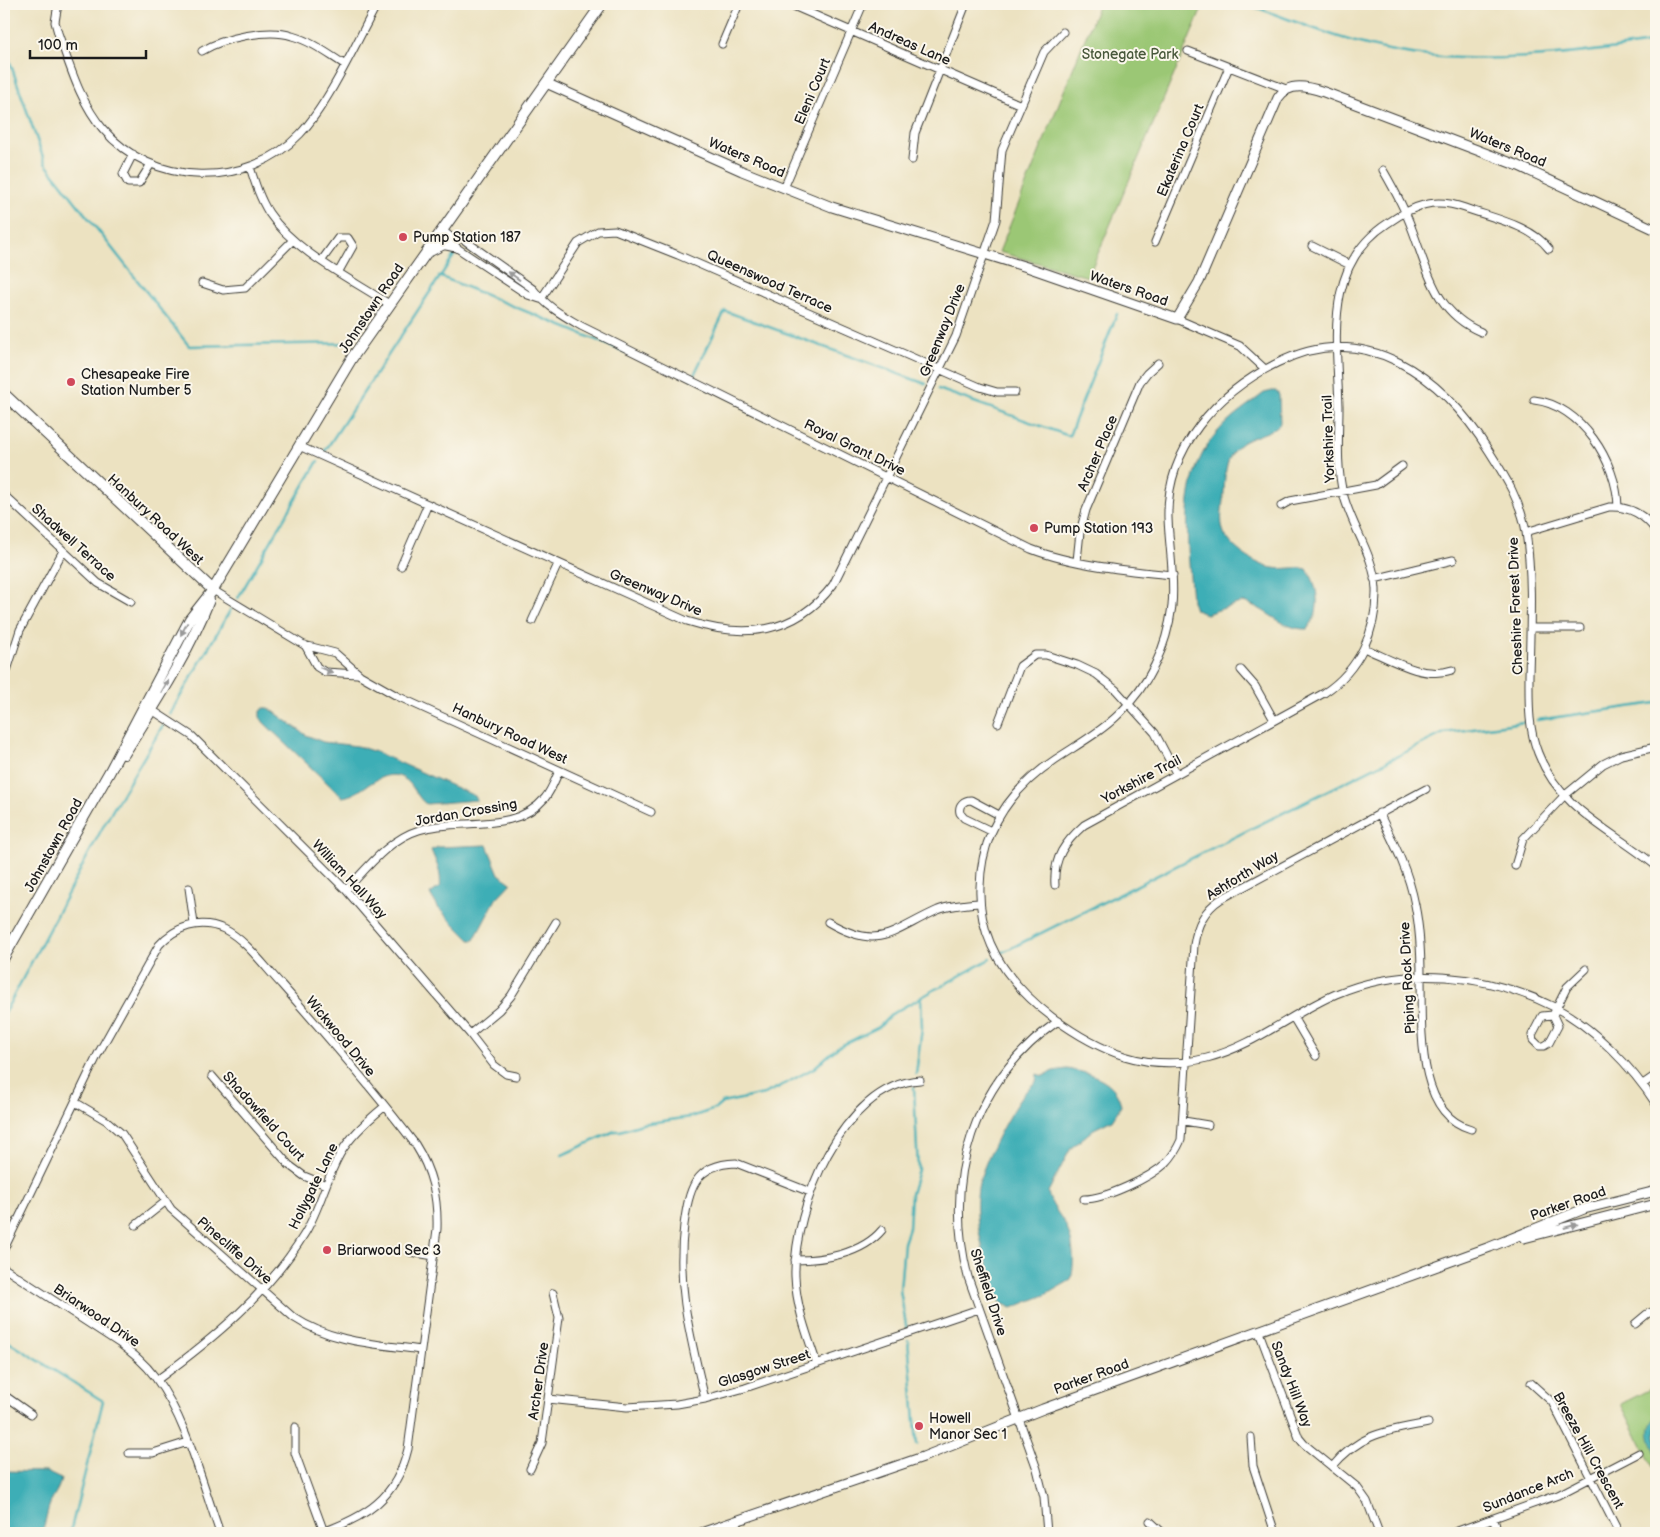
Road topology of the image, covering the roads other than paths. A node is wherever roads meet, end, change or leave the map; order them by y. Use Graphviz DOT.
graph roads {
  1 [pos="58,4"];
  2 [pos="377,4"];
  3 [pos="602,4"];
  4 [pos="739,4"];
  5 [pos="789,4"];
  6 [pos="863,4"];
  7 [pos="966,4"];
  8 [pos="851,31"];
  9 [pos="1063,32"];
  10 [pos="722,44"];
  11 [pos="202,51"];
  12 [pos="1188,51"];
  13 [pos="344,64"];
  14 [pos="1229,67"];
  15 [pos="941,70"];
  16 [pos="546,83"];
  17 [pos="1286,89"];
  18 [pos="1021,105"];
  19 [pos="133,154"];
  20 [pos="912,160"];
  21 [pos="151,164"];
  22 [pos="250,166"];
  23 [pos="1383,170"];
  24 [pos="784,188"];
  25 [pos="1405,212"];
  26 [pos="442,230"];
  27 [pos="1656,230"];
  28 [pos="293,240"];
  29 [pos="453,242"];
  30 [pos="1155,242"];
  31 [pos="1312,246"];
  32 [pos="1549,249"];
  33 [pos="425,253"];
  34 [pos="985,255"];
  35 [pos="322,260"];
  36 [pos="1350,265"];
  37 [pos="340,271"];
  38 [pos="202,283"];
  39 [pos="540,299"];
  40 [pos="390,304"];
  41 [pos="1177,319"];
  42 [pos="1480,332"];
  43 [pos="1338,348"];
  44 [pos="1158,363"];
  45 [pos="1265,369"];
  46 [pos="941,370"];
  47 [pos="1015,392"];
  48 [pos="4,394"];
  49 [pos="1534,400"];
  50 [pos="299,446"];
  51 [pos="1402,466"];
  52 [pos="888,477"];
  53 [pos="1342,492"];
  54 [pos="4,495"];
  55 [pos="428,504"];
  56 [pos="1281,506"];
  57 [pos="1618,507"];
  58 [pos="1656,531"];
  59 [pos="1526,532"];
  60 [pos="63,552"];
  61 [pos="1453,560"];
  62 [pos="1077,561"];
  63 [pos="558,564"];
  64 [pos="401,566"];
  65 [pos="1173,575"];
  66 [pos="1374,579"];
  67 [pos="213,590"];
  68 [pos="131,602"];
  69 [pos="532,621"];
  70 [pos="1530,628"];
  71 [pos="1580,628"];
  72 [pos="304,645"];
  73 [pos="1364,648"];
  74 [pos="1241,670"];
  75 [pos="1452,670"];
  76 [pos="360,675"];
  77 [pos="4,680"];
  78 [pos="1128,705"];
  79 [pos="152,710"];
  80 [pos="1274,720"];
  81 [pos="998,724"];
  82 [pos="1656,747"];
  83 [pos="110,771"];
  84 [pos="559,771"];
  85 [pos="1176,773"];
  86 [pos="1426,789"];
  87 [pos="1564,796"];
  88 [pos="651,812"];
  89 [pos="1379,813"];
  90 [pos="999,815"];
  91 [pos="991,831"];
  92 [pos="1515,866"];
  93 [pos="1656,866"];
  94 [pos="1054,885"];
  95 [pos="189,888"];
  96 [pos="346,890"];
  97 [pos="980,903"];
  98 [pos="556,922"];
  99 [pos="828,922"];
  100 [pos="194,924"];
  101 [pos="4,957"];
  102 [pos="1586,970"];
  103 [pos="1421,976"];
  104 [pos="1554,1011"];
  105 [pos="1293,1016"];
  106 [pos="1058,1021"];
  107 [pos="470,1034"];
  108 [pos="1316,1056"];
  109 [pos="1188,1062"];
  110 [pos="1656,1075"];
  111 [pos="212,1076"];
  112 [pos="516,1076"];
  113 [pos="920,1080"];
  114 [pos="1643,1084"];
  115 [pos="75,1102"];
  116 [pos="1656,1104"];
  117 [pos="384,1107"];
  118 [pos="1184,1121"];
  119 [pos="1208,1125"];
  120 [pos="1471,1129"];
  121 [pos="326,1184"];
  122 [pos="1656,1190"];
  123 [pos="810,1192"];
  124 [pos="1084,1199"];
  125 [pos="165,1202"];
  126 [pos="1656,1204"];
  127 [pos="136,1225"];
  128 [pos="882,1230"];
  129 [pos="1490,1247"];
  130 [pos="4,1248"];
  131 [pos="410,1252"];
  132 [pos="434,1256"];
  133 [pos="795,1260"];
  134 [pos="4,1268"];
  135 [pos="261,1289"];
  136 [pos="553,1293"];
  137 [pos="979,1309"];
  138 [pos="1656,1310"];
  139 [pos="1635,1324"];
  140 [pos="1259,1332"];
  141 [pos="422,1350"];
  142 [pos="817,1364"];
  143 [pos="157,1380"];
  144 [pos="1531,1383"];
  145 [pos="4,1395"];
  146 [pos="548,1399"];
  147 [pos="704,1399"];
  148 [pos="31,1414"];
  149 [pos="1020,1419"];
  150 [pos="1428,1423"];
  151 [pos="295,1428"];
  152 [pos="1251,1437"];
  153 [pos="188,1442"];
  154 [pos="129,1453"];
  155 [pos="1639,1453"];
  156 [pos="1332,1467"];
  157 [pos="530,1469"];
  158 [pos="1592,1476"];
  159 [pos="1493,1518"];
  160 [pos="1150,1520"];
  161 [pos="322,1532"];
  162 [pos="220,1533"];
  163 [pos="701,1533"];
  164 [pos="1048,1533"];
  165 [pos="1162,1533"];
  166 [pos="1275,1533"];
  167 [pos="1379,1533"];
  168 [pos="1452,1533"];
  169 [pos="1498,1533"];
  170 [pos="1619,1533"];
  1 -- 19 [label="street"];
  2 -- 13 [label="street"];
  3 -- 16 [label="main road, Johnstown Road"];
  4 -- 10 [label="street"];
  5 -- 8 [label="street, Andreas Lane"];
  6 -- 8 [label="street, Eleni Court"];
  7 -- 15 [label="street"];
  8 -- 15 [label="street, Andreas Lane"];
  8 -- 24 [label="street, Eleni Court"];
  9 -- 18 [label="street, Greenway Drive"];
  11 -- 13 [label="street"];
  12 -- 14 [label="street"];
  13 -- 22 [label="street"];
  14 -- 17 [label="street"];
  14 -- 30 [label="street, Ekaterina Court"];
  15 -- 18 [label="street, Andreas Lane"];
  15 -- 20 [label="street"];
  16 -- 24 [label="street, Waters Road"];
  16 -- 26 [label="main road, Johnstown Road"];
  17 -- 27 [label="street, Waters Road"];
  17 -- 41 [label="street, Waters Road"];
  18 -- 34 [label="street, Greenway Drive"];
  19 -- 21 [label="street"];
  19 -- 21 [label="street"];
  21 -- 22 [label="street"];
  22 -- 28 [label="street"];
  23 -- 25 [label="street"];
  24 -- 34 [label="street, Waters Road"];
  25 -- 32 [label="street, Yorkshire Trail"];
  25 -- 36 [label="street, Yorkshire Trail"];
  25 -- 42 [label="street"];
  26 -- 29 [label="street, Royal Grant Drive"];
  26 -- 33 [label="main road, Johnstown Road"];
  28 -- 35 [label="street"];
  28 -- 38 [label="street"];
  29 -- 33 [label="main road"];
  29 -- 39 [label="street, Royal Grant Drive"];
  39 -- 29 [label="street, Royal Grant Drive, one-way"];
  31 -- 36 [label="street"];
  33 -- 40 [label="main road, Johnstown Road"];
  34 -- 41 [label="street, Waters Road"];
  34 -- 46 [label="street, Greenway Drive"];
  35 -- 37 [label="street"];
  35 -- 37 [label="street"];
  36 -- 43 [label="street, Yorkshire Trail"];
  37 -- 40 [label="street"];
  39 -- 46 [label="street, Queenswood Terrace"];
  39 -- 52 [label="street, Royal Grant Drive"];
  40 -- 50 [label="main road, Johnstown Road"];
  41 -- 45 [label="street"];
  43 -- 45 [label="street, Cheshire Forest Drive"];
  43 -- 53 [label="street, Yorkshire Trail"];
  43 -- 59 [label="street, Cheshire Forest Drive"];
  44 -- 62 [label="street, Archer Place"];
  45 -- 65 [label="street, Cheshire Forest Drive"];
  46 -- 47 [label="street, Queenswood Terrace"];
  46 -- 52 [label="street, Greenway Drive"];
  48 -- 67 [label="main road, Hanbury Road West"];
  49 -- 57 [label="street"];
  50 -- 55 [label="street, Greenway Drive"];
  50 -- 67 [label="main road, Johnstown Road"];
  51 -- 53 [label="street"];
  52 -- 62 [label="street, Royal Grant Drive"];
  52 -- 63 [label="street, Greenway Drive"];
  53 -- 56 [label="street"];
  53 -- 66 [label="street, Yorkshire Trail"];
  54 -- 60 [label="street, Shadwell Terrace"];
  55 -- 63 [label="street, Greenway Drive"];
  55 -- 64 [label="street"];
  57 -- 58 [label="street"];
  57 -- 59 [label="street"];
  59 -- 70 [label="street, Cheshire Forest Drive"];
  60 -- 68 [label="street, Shadwell Terrace"];
  60 -- 77 [label="street"];
  61 -- 66 [label="street"];
  62 -- 65 [label="street, Royal Grant Drive"];
  63 -- 69 [label="street"];
  65 -- 78 [label="street, Cheshire Forest Drive"];
  66 -- 73 [label="street, Yorkshire Trail"];
  67 -- 72 [label="street, Hanbury Road West"];
  79 -- 67 [label="main road, Johnstown Road, one-way"];
  67 -- 83 [label="main road, Johnstown Road, one-way"];
  70 -- 71 [label="street"];
  70 -- 87 [label="street, Cheshire Forest Drive"];
  72 -- 76 [label="street, Hanbury Road West"];
  72 -- 76 [label="street, Hanbury Road West, one-way"];
  73 -- 75 [label="street"];
  73 -- 80 [label="street, Yorkshire Trail"];
  74 -- 80 [label="street"];
  76 -- 84 [label="street, Hanbury Road West"];
  78 -- 81 [label="street"];
  78 -- 85 [label="street"];
  78 -- 90 [label="street, Cheshire Forest Drive"];
  79 -- 83 [label="main road, Johnstown Road"];
  79 -- 96 [label="street, William Hall Way"];
  80 -- 85 [label="street, Yorkshire Trail"];
  82 -- 87 [label="street"];
  83 -- 101 [label="main road, Johnstown Road"];
  84 -- 88 [label="street, Hanbury Road West"];
  84 -- 96 [label="street, Jordan Crossing"];
  85 -- 94 [label="street, Yorkshire Trail"];
  86 -- 89 [label="street, Ashforth Way"];
  87 -- 92 [label="street"];
  87 -- 93 [label="street, Cheshire Forest Drive"];
  89 -- 103 [label="street, Piping Rock Drive"];
  89 -- 109 [label="street, Ashforth Way"];
  90 -- 91 [label="street, Cheshire Forest Drive"];
  90 -- 91 [label="street"];
  91 -- 97 [label="street, Cheshire Forest Drive"];
  95 -- 100 [label="street"];
  96 -- 107 [label="street, William Hall Way"];
  97 -- 99 [label="street"];
  97 -- 106 [label="street, Cheshire Forest Drive"];
  98 -- 107 [label="street"];
  100 -- 115 [label="street, Wickwood Drive"];
  100 -- 117 [label="street, Wickwood Drive"];
  102 -- 104 [label="street"];
  103 -- 104 [label="street, Cheshire Forest Drive"];
  103 -- 105 [label="street, Cheshire Forest Drive"];
  103 -- 120 [label="street, Piping Rock Drive"];
  104 -- 104 [label="street"];
  104 -- 114 [label="street, Cheshire Forest Drive"];
  105 -- 108 [label="street"];
  105 -- 109 [label="street, Cheshire Forest Drive"];
  106 -- 109 [label="street, Cheshire Forest Drive"];
  106 -- 137 [label="street, Sheffield Drive"];
  107 -- 112 [label="street, William Hall Way"];
  109 -- 118 [label="street, Ashforth Way"];
  110 -- 114 [label="street"];
  111 -- 121 [label="street, Shadowfield Court"];
  113 -- 123 [label="street"];
  114 -- 116 [label="street, Cheshire Forest Drive"];
  115 -- 125 [label="street, Pinecliffe Drive"];
  115 -- 130 [label="street, Wickwood Drive"];
  117 -- 121 [label="street, Hollygate Lane"];
  117 -- 132 [label="street, Wickwood Drive"];
  118 -- 119 [label="street"];
  118 -- 124 [label="street, Ashforth Way"];
  121 -- 135 [label="street, Hollygate Lane"];
  122 -- 129 [label="street, Parker Road"];
  123 -- 133 [label="street"];
  123 -- 147 [label="street"];
  125 -- 127 [label="street"];
  125 -- 135 [label="street, Pinecliffe Drive"];
  129 -- 126 [label="street, Parker Road, one-way"];
  128 -- 133 [label="street"];
  129 -- 140 [label="street, Parker Road"];
  131 -- 132 [label="street"];
  132 -- 141 [label="street, Wickwood Drive"];
  133 -- 142 [label="street"];
  134 -- 143 [label="street, Briarwood Drive"];
  135 -- 141 [label="street, Pinecliffe Drive"];
  135 -- 143 [label="street, Hollygate Lane"];
  136 -- 146 [label="street, Archer Drive"];
  137 -- 142 [label="street, Glasgow Street"];
  137 -- 149 [label="street, Sheffield Drive"];
  138 -- 139 [label="street"];
  140 -- 149 [label="street, Parker Road"];
  140 -- 156 [label="street, Sandy Hill Way"];
  141 -- 161 [label="street, Wickwood Drive"];
  142 -- 147 [label="street, Glasgow Street"];
  143 -- 153 [label="street, Briarwood Drive"];
  144 -- 158 [label="street, Breeze Hill Crescent"];
  145 -- 148 [label="street"];
  146 -- 147 [label="street, Glasgow Street"];
  146 -- 157 [label="street, Archer Drive"];
  149 -- 163 [label="street, Parker Road"];
  149 -- 164 [label="street, Sheffield Drive"];
  150 -- 156 [label="street"];
  151 -- 161 [label="street"];
  152 -- 166 [label="street"];
  153 -- 154 [label="street"];
  153 -- 162 [label="street, Briarwood Drive"];
  155 -- 158 [label="street, Sundance Arch"];
  156 -- 167 [label="street, Sandy Hill Way"];
  158 -- 159 [label="street, Sundance Arch"];
  158 -- 170 [label="street, Breeze Hill Crescent"];
  159 -- 168 [label="street, Sundance Arch"];
  159 -- 169 [label="street"];
  160 -- 165 [label="street"];
}
